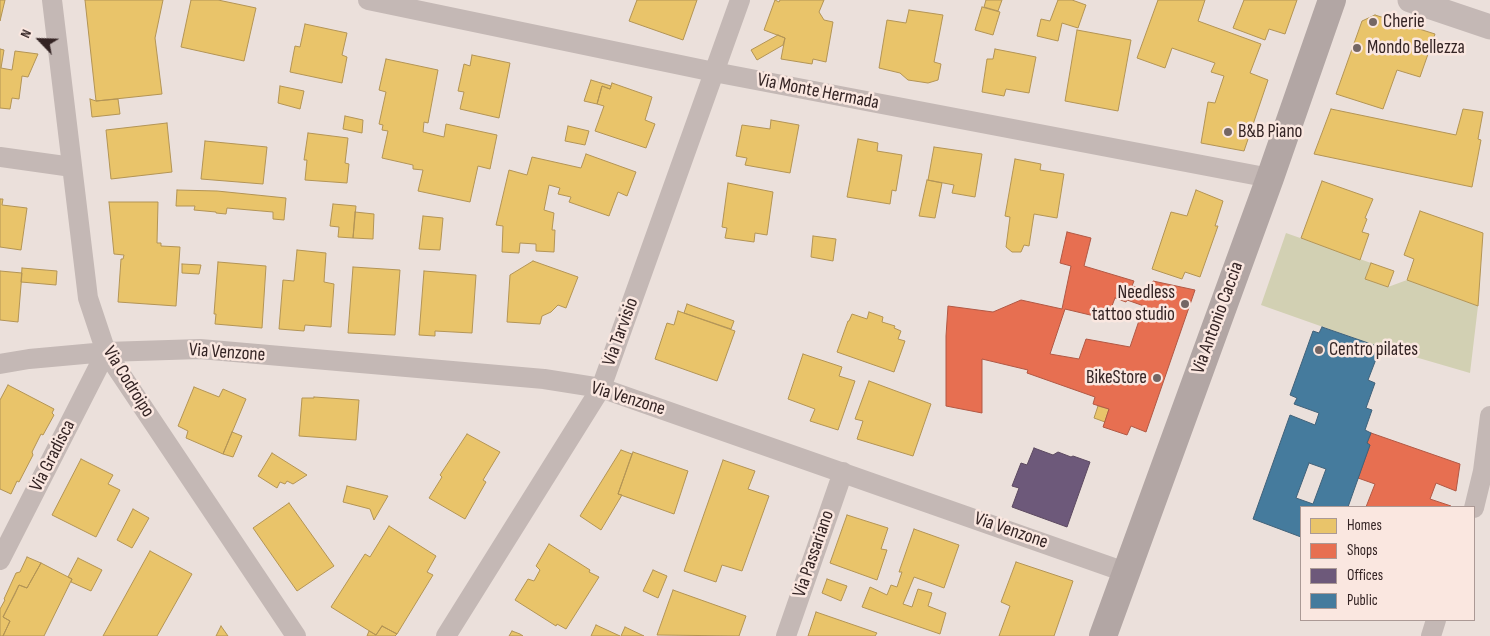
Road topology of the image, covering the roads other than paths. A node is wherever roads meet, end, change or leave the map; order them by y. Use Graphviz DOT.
graph roads {
  1 [pos="52,0"];
  2 [pos="368,0"];
  3 [pos="740,0"];
  4 [pos="1332,0"];
  5 [pos="1410,0"];
  6 [pos="1490,27"];
  7 [pos="714,72"];
  8 [pos="0,158"];
  9 [pos="72,167"];
  10 [pos="1270,178"];
  11 [pos="106,352"];
  12 [pos="0,364"];
  13 [pos="601,388"];
  14 [pos="1490,416"];
  15 [pos="843,472"];
  16 [pos="1474,506"];
  17 [pos="0,560"];
  18 [pos="1125,572"];
  19 [pos="1436,621"];
  20 [pos="296,636"];
  21 [pos="446,636"];
  22 [pos="786,636"];
  23 [pos="1103,636"];
  24 [pos="1430,636"];
  1 -- 9 [label="street, Via Codroipo"];
  2 -- 7 [label="street, Via Monte Hermada"];
  3 -- 7 [label="street, Via Tarvisio"];
  4 -- 10 [label="main road, Via Antonio Caccia"];
  5 -- 6 [label="street"];
  7 -- 10 [label="street, Via Monte Hermada"];
  7 -- 13 [label="street, Via Tarvisio"];
  8 -- 9 [label="street"];
  9 -- 11 [label="street, Via Codroipo"];
  10 -- 18 [label="main road, Via Antonio Caccia"];
  11 -- 12 [label="street, Via Venzone"];
  11 -- 13 [label="street, Via Venzone"];
  11 -- 17 [label="street, Via Gradisca"];
  11 -- 20 [label="street, Via Codroipo"];
  13 -- 15 [label="street, Via Venzone"];
  13 -- 21 [label="street, Via Tarvisio"];
  14 -- 16 [label="street"];
  15 -- 18 [label="street, Via Venzone"];
  15 -- 22 [label="street, Via Passariano"];
  18 -- 23 [label="main road, Via Antonio Caccia"];
  19 -- 24 [label="street"];
}
